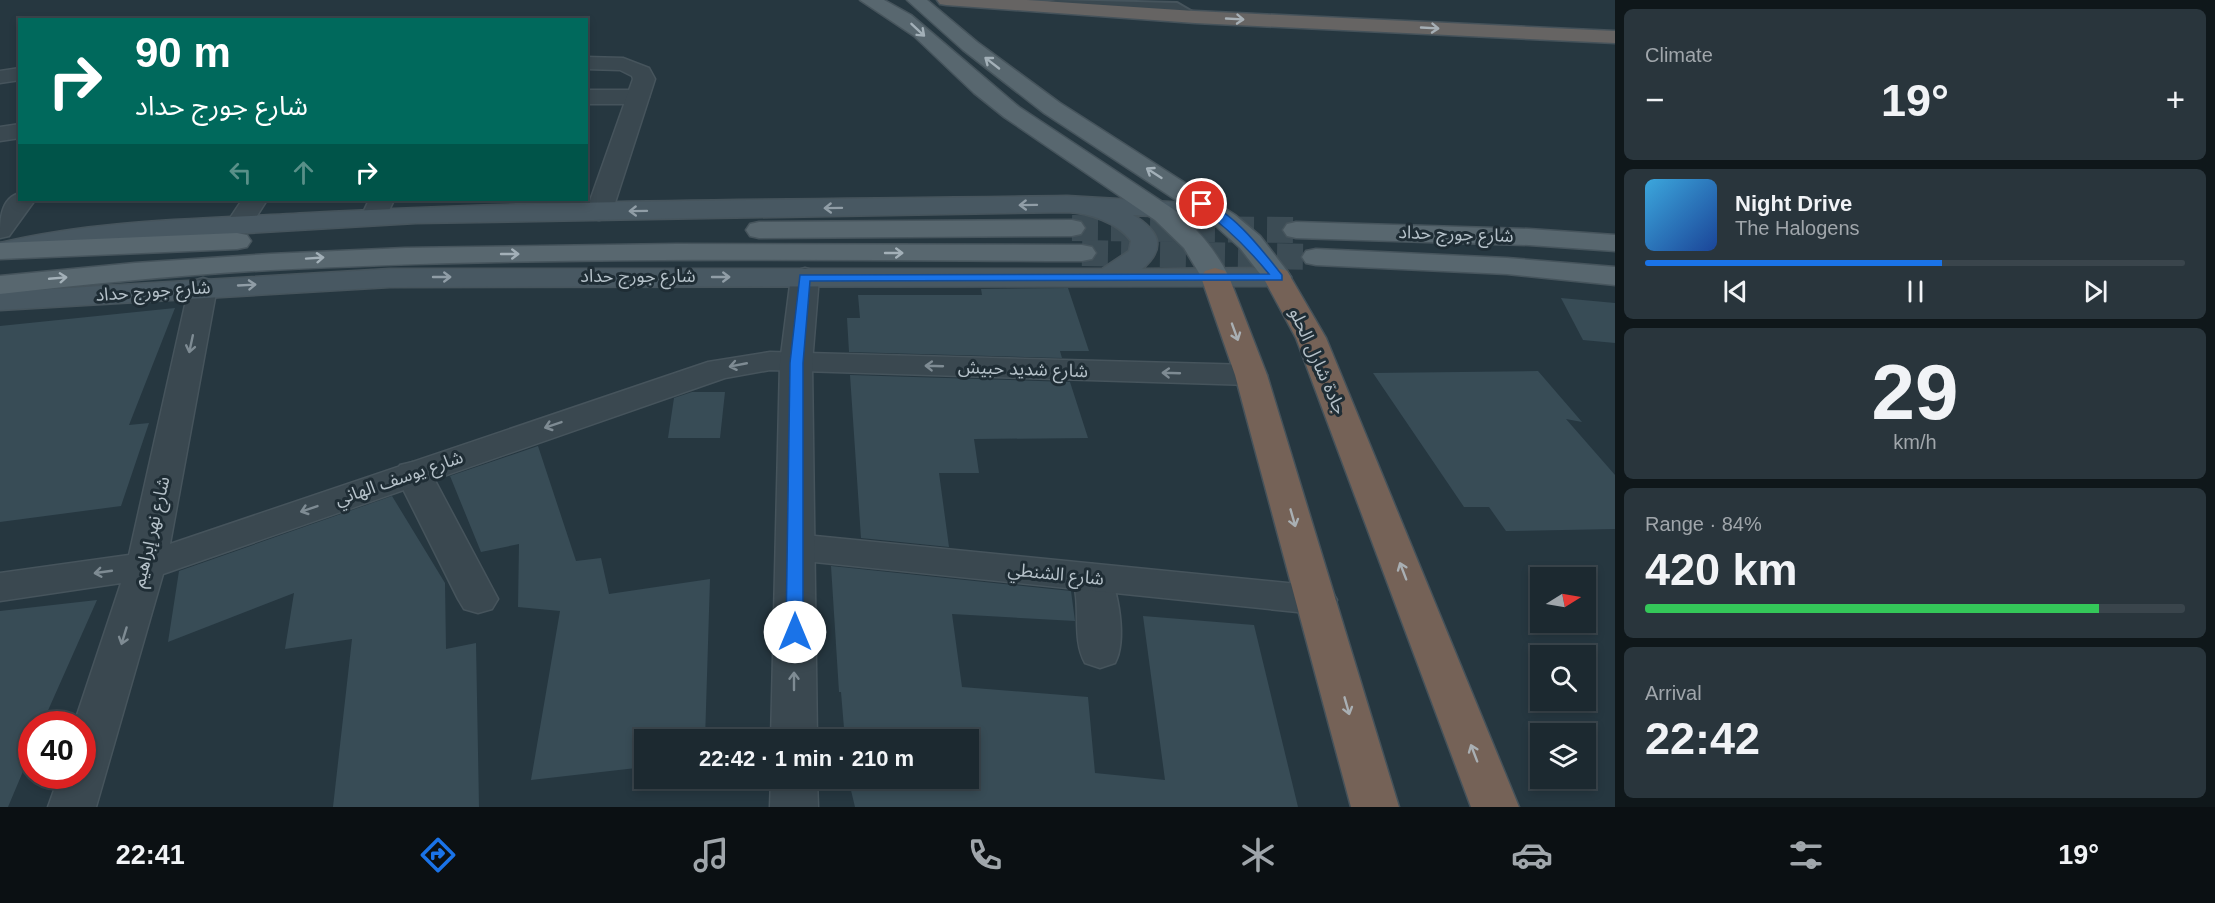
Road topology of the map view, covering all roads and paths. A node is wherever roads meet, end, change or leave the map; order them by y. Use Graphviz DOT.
graph roads {
  1 [pos="869,0"];
  2 [pos="916,0"];
  3 [pos="946,0"];
  4 [pos="976,3"];
  5 [pos="943,23"];
  6 [pos="1615,37"];
  7 [pos="588,63"];
  8 [pos="18,74"];
  9 [pos="0,77"];
  10 [pos="588,97"];
  11 [pos="638,97"];
  12 [pos="18,130"];
  13 [pos="0,134"];
  14 [pos="22,201"];
  15 [pos="253,201"];
  16 [pos="378,208"];
  17 [pos="1156,208"];
  18 [pos="1212,211"];
  19 [pos="599,212"];
  20 [pos="239,224"];
  21 [pos="1074,228"];
  22 [pos="1296,230"];
  23 [pos="1615,243"];
  24 [pos="1,244"];
  25 [pos="1316,257"];
  26 [pos="1615,276"];
  27 [pos="805,277"];
  28 [pos="1215,277"];
  29 [pos="1277,277"];
  30 [pos="1107,278"];
  31 [pos="0,285"];
  32 [pos="203,287"];
  33 [pos="0,301"];
  34 [pos="796,363"];
  35 [pos="1251,375"];
  36 [pos="413,473"];
  37 [pos="795,547"];
  38 [pos="146,566"];
  39 [pos="1092,578"];
  40 [pos="0,587"];
  41 [pos="478,599"];
  42 [pos="1317,600"];
  43 [pos="1100,652"];
  44 [pos="96,728"];
  45 [pos="794,729"];
  46 [pos="77,789"];
  47 [pos="794,789"];
  48 [pos="72,807"];
  49 [pos="794,807"];
  50 [pos="1375,807"];
  51 [pos="1495,807"];
  1 -- 17 [label="main road, one-way"];
  2 -- 5 [label="main road, جادة شارل الحلو"];
  3 -- 4 [label="highway"];
  4 -- 5 [label="highway"];
  4 -- 6 [label="highway, one-way"];
  18 -- 5 [label="main road, جادة شارل الحلو, one-way"];
  7 -- 11 [label="street"];
  8 -- 9 [label="street"];
  10 -- 11 [label="street"];
  11 -- 19 [label="street"];
  12 -- 13 [label="street"];
  14 -- 24 [label="street"];
  15 -- 20 [label="street"];
  16 -- 19 [label="main road, شارع جورج حداد"];
  16 -- 20 [label="main road, شارع جورج حداد"];
  17 -- 18 [label="main road, شارع جورج حداد"];
  17 -- 21 [label="main road, شارع جورج حداد"];
  17 -- 28 [label="main road"];
  18 -- 29 [label="main road, جادة شارل الحلو"];
  21 -- 19 [label="main road, شارع جورج حداد, one-way"];
  20 -- 24 [label="main road, شارع جورج حداد"];
  21 -- 24 [label="main road, شارع جورج حداد"];
  21 -- 30 [label="main road"];
  31 -- 21 [label="main road, شارع جورج حداد, one-way"];
  22 -- 23 [label="main road, شارع جورج حداد"];
  25 -- 26 [label="main road, شارع جورج حداد"];
  27 -- 30 [label="main road, شارع جورج حداد"];
  32 -- 27 [label="main road, شارع جورج حداد, one-way"];
  27 -- 34 [label="street"];
  28 -- 29 [label="main road, شارع جورج حداد"];
  28 -- 30 [label="main road, شارع جورج حداد"];
  28 -- 35 [label="highway, one-way"];
  51 -- 29 [label="highway, جادة شارل الحلو, one-way"];
  32 -- 33 [label="main road, شارع جورج حداد"];
  32 -- 38 [label="street, شارع نهر إبراهيم, one-way"];
  35 -- 34 [label="street, شارع شديد حبيش, one-way"];
  34 -- 36 [label="street, شارع يوسف الهاني, one-way"];
  34 -- 37 [label="street"];
  35 -- 42 [label="highway, one-way"];
  36 -- 38 [label="street, شارع يوسف الهاني, one-way"];
  36 -- 41 [label="street"];
  37 -- 39 [label="street, شارع الشنطي"];
  45 -- 37 [label="street, one-way"];
  38 -- 40 [label="street, شارع يوسف الهاني, one-way"];
  38 -- 44 [label="street, شارع نهر إبراهيم, one-way"];
  39 -- 42 [label="street, شارع الشنطي"];
  39 -- 43 [label="street"];
  42 -- 50 [label="highway, one-way"];
  46 -- 48 [label="street, شارع نهر إبراهيم"];
  47 -- 49 [label="street"];
}
